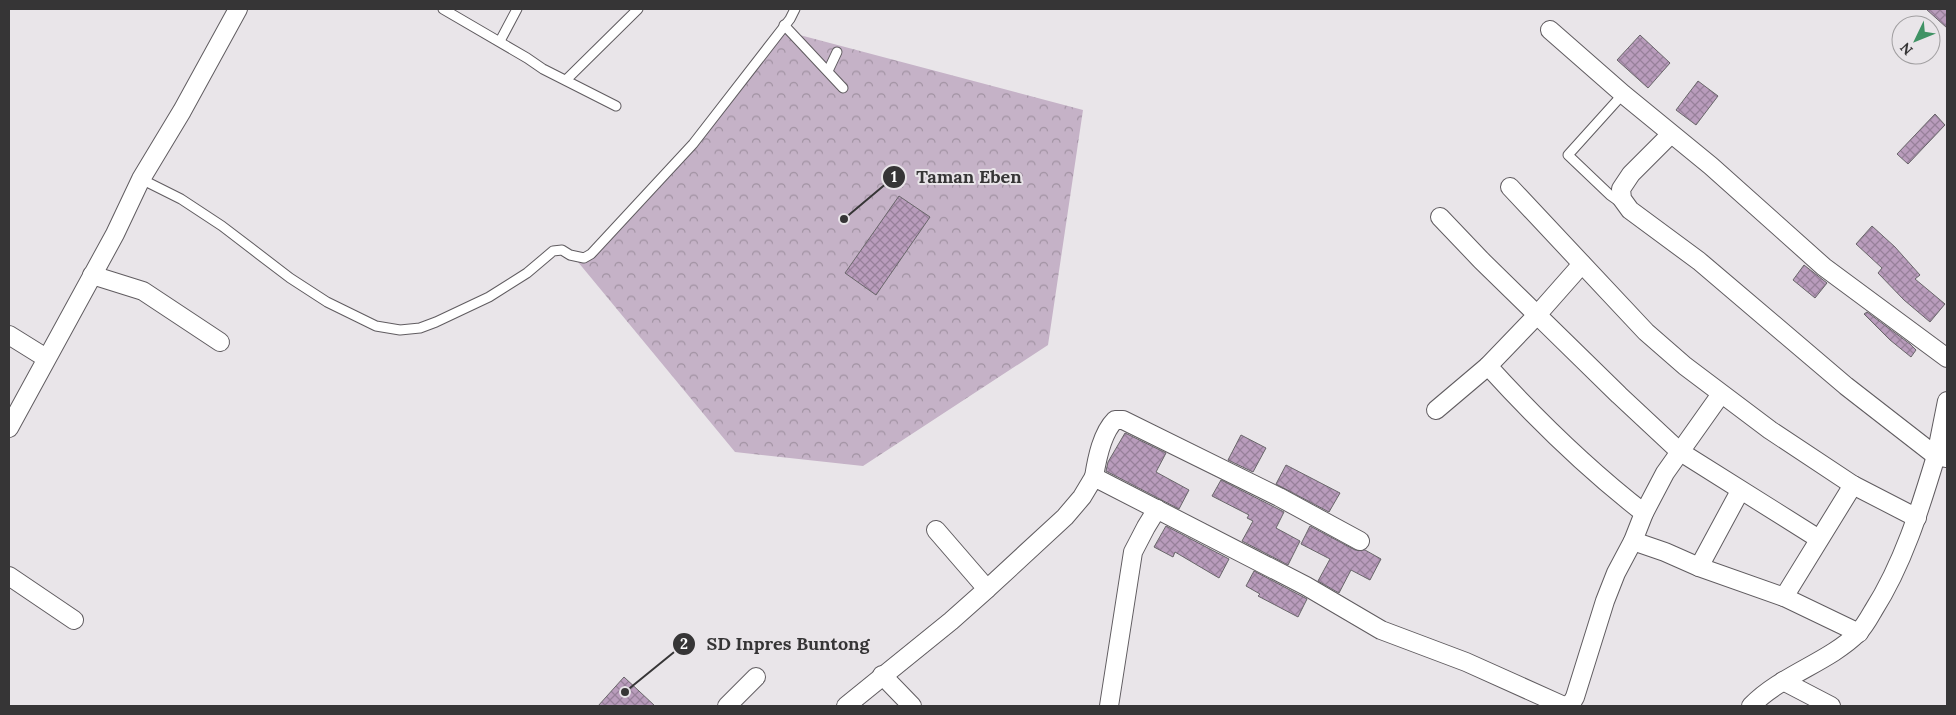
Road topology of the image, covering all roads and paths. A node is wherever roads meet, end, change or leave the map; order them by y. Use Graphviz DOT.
graph roads {
  1 [pos="238,9"];
  2 [pos="443,9"];
  3 [pos="517,9"];
  4 [pos="638,9"];
  5 [pos="795,9"];
  6 [pos="784,25"];
  7 [pos="1550,30"];
  8 [pos="500,41"];
  9 [pos="837,52"];
  10 [pos="828,71"];
  11 [pos="566,80"];
  12 [pos="843,88"];
  13 [pos="1623,94"];
  14 [pos="616,106"];
  15 [pos="1671,134"];
  16 [pos="141,179"];
  17 [pos="1510,186"];
  18 [pos="1622,199"];
  19 [pos="1440,217"];
  20 [pos="1582,264"];
  21 [pos="92,276"];
  22 [pos="1537,315"];
  23 [pos="9,335"];
  24 [pos="220,342"];
  25 [pos="46,358"];
  26 [pos="1947,358"];
  27 [pos="1488,366"];
  28 [pos="1721,394"];
  29 [pos="1947,401"];
  30 [pos="1436,410"];
  31 [pos="9,428"];
  32 [pos="1679,451"];
  33 [pos="1942,457"];
  34 [pos="1094,477"];
  35 [pos="1853,485"];
  36 [pos="1740,491"];
  37 [pos="1158,509"];
  38 [pos="1644,513"];
  39 [pos="1917,518"];
  40 [pos="936,530"];
  41 [pos="1819,539"];
  42 [pos="1360,541"];
  43 [pos="1634,541"];
  44 [pos="1699,567"];
  45 [pos="9,576"];
  46 [pos="987,589"];
  47 [pos="1784,597"];
  48 [pos="74,620"];
  49 [pos="1859,633"];
  50 [pos="882,675"];
  51 [pos="756,677"];
  52 [pos="1783,681"];
  53 [pos="727,706"];
  54 [pos="846,706"];
  55 [pos="912,706"];
  56 [pos="1109,706"];
  57 [pos="1564,706"];
  58 [pos="1751,706"];
  59 [pos="1832,706"];
  1 -- 16 [label="street"];
  2 -- 8 [label="lane"];
  3 -- 8 [label="lane"];
  4 -- 11 [label="lane"];
  5 -- 6 [label="lane"];
  6 -- 10 [label="lane"];
  6 -- 16 [label="lane"];
  7 -- 13 [label="street"];
  8 -- 11 [label="lane"];
  9 -- 10 [label="lane"];
  10 -- 12 [label="lane"];
  11 -- 14 [label="lane"];
  13 -- 15 [label="street"];
  13 -- 18 [label="lane"];
  15 -- 18 [label="street"];
  15 -- 26 [label="street"];
  16 -- 21 [label="street"];
  17 -- 20 [label="street"];
  18 -- 33 [label="street"];
  19 -- 22 [label="street"];
  20 -- 22 [label="street"];
  20 -- 28 [label="street"];
  21 -- 24 [label="street"];
  21 -- 25 [label="street"];
  22 -- 27 [label="street"];
  22 -- 32 [label="street"];
  23 -- 25 [label="street"];
  25 -- 31 [label="street"];
  27 -- 30 [label="street"];
  27 -- 38 [label="street"];
  28 -- 32 [label="street"];
  28 -- 35 [label="street"];
  29 -- 33 [label="street"];
  32 -- 36 [label="street"];
  32 -- 38 [label="street"];
  33 -- 39 [label="street"];
  34 -- 37 [label="street"];
  34 -- 42 [label="street"];
  34 -- 46 [label="street"];
  35 -- 39 [label="street"];
  35 -- 41 [label="street"];
  36 -- 41 [label="street"];
  36 -- 44 [label="street"];
  37 -- 56 [label="street"];
  37 -- 57 [label="street"];
  38 -- 43 [label="street"];
  39 -- 49 [label="street"];
  40 -- 46 [label="street"];
  41 -- 47 [label="street"];
  43 -- 44 [label="street"];
  43 -- 57 [label="street"];
  44 -- 47 [label="street"];
  45 -- 48 [label="street"];
  46 -- 50 [label="street"];
  47 -- 49 [label="street"];
  49 -- 52 [label="street"];
  50 -- 54 [label="street"];
  50 -- 55 [label="street"];
  51 -- 53 [label="street"];
  52 -- 58 [label="street"];
  52 -- 59 [label="street"];
}
